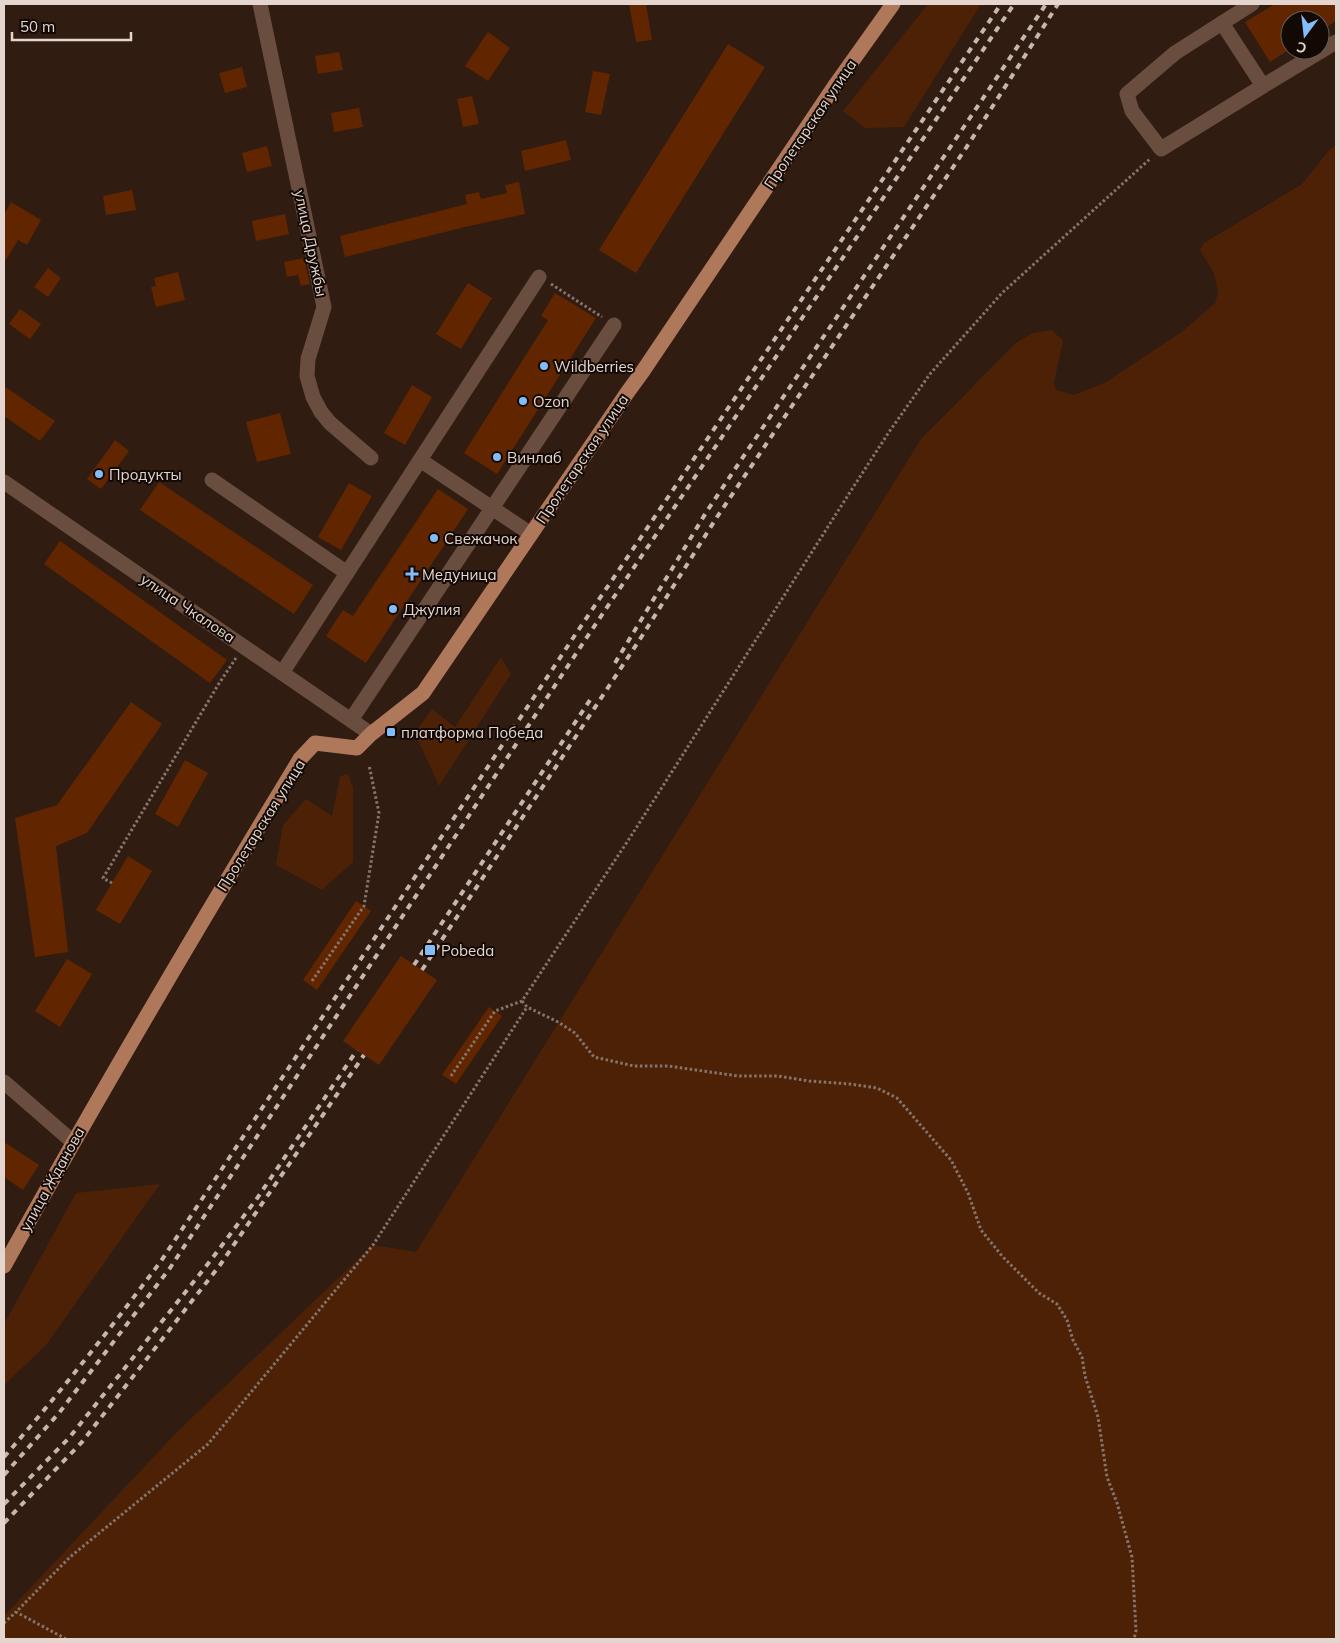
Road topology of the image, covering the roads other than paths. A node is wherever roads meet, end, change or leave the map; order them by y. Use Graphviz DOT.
graph roads {
  1 [pos="260,4"];
  2 [pos="894,4"];
  3 [pos="1252,4"];
  4 [pos="1222,22"];
  5 [pos="1336,42"];
  6 [pos="1264,86"];
  7 [pos="540,277"];
  8 [pos="614,325"];
  9 [pos="371,458"];
  10 [pos="420,460"];
  11 [pos="212,480"];
  12 [pos="4,482"];
  13 [pos="492,508"];
  14 [pos="531,534"];
  15 [pos="347,573"];
  16 [pos="282,673"];
  17 [pos="351,720"];
  18 [pos="371,734"];
  19 [pos="4,1082"];
  20 [pos="86,1118"];
  21 [pos="73,1142"];
  22 [pos="4,1266"];
  1 -- 9 [label="street, улица Дружбы"];
  2 -- 14 [label="main road, Пролетарская улица"];
  3 -- 4 [label="street"];
  4 -- 6 [label="street"];
  4 -- 6 [label="street"];
  5 -- 6 [label="street"];
  7 -- 10 [label="street"];
  8 -- 13 [label="street"];
  10 -- 13 [label="street"];
  10 -- 15 [label="street"];
  11 -- 15 [label="street"];
  12 -- 16 [label="street, улица Чкалова"];
  13 -- 14 [label="street"];
  13 -- 17 [label="street"];
  14 -- 18 [label="main road, Пролетарская улица"];
  15 -- 16 [label="street"];
  16 -- 17 [label="street, улица Чкалова"];
  17 -- 18 [label="street, улица Чкалова"];
  18 -- 20 [label="main road, Пролетарская улица"];
  19 -- 21 [label="street"];
  20 -- 21 [label="main road, улица Жданова"];
  21 -- 22 [label="main road, улица Жданова"];
}
